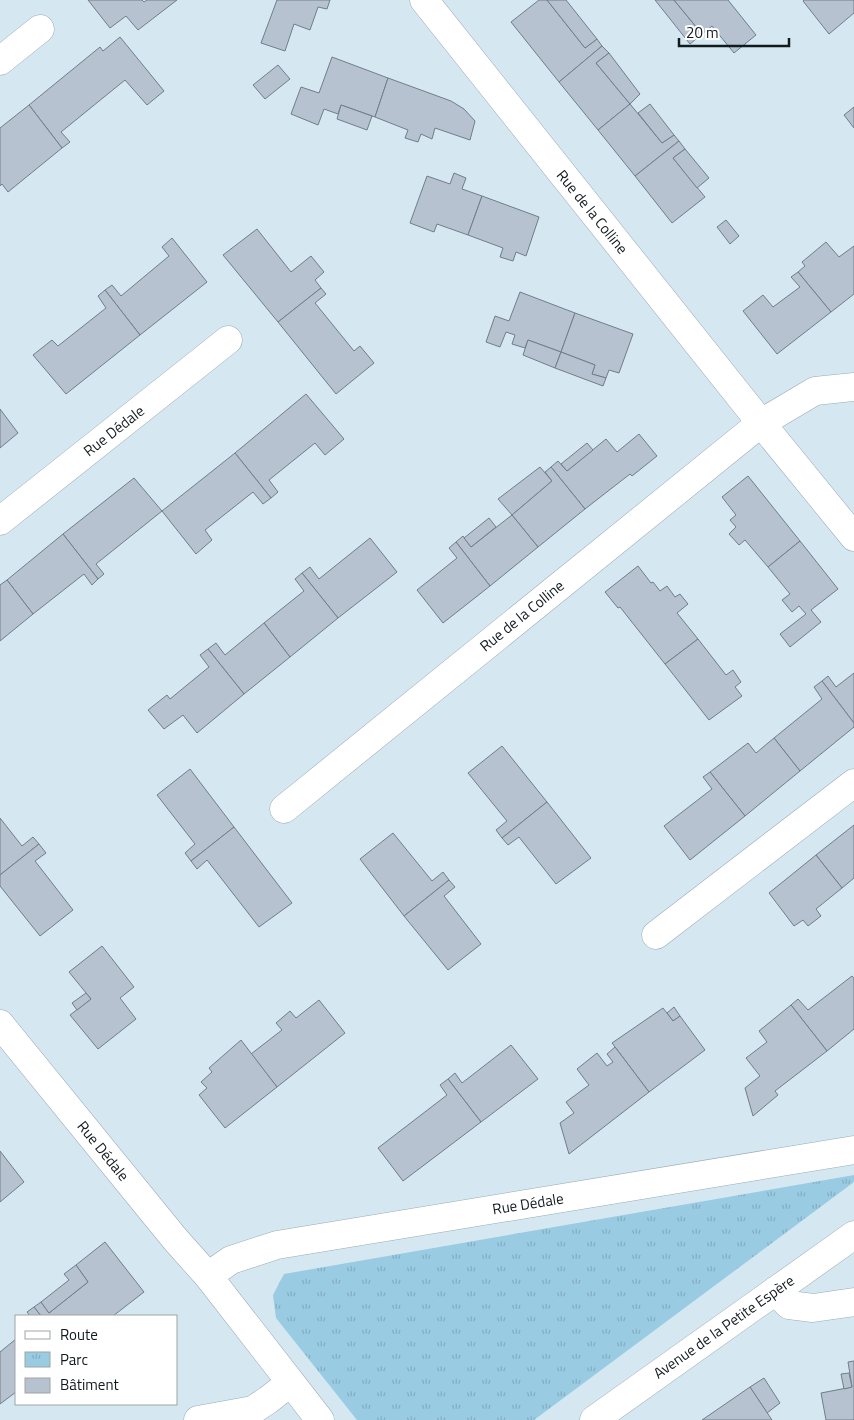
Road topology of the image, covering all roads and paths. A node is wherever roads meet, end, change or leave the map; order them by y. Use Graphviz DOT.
graph roads {
  1 [pos="424,0"];
  2 [pos="40,29"];
  3 [pos="0,61"];
  4 [pos="228,340"];
  5 [pos="854,387"];
  6 [pos="761,423"];
  7 [pos="0,521"];
  8 [pos="854,537"];
  9 [pos="854,783"];
  10 [pos="284,809"];
  11 [pos="656,934"];
  12 [pos="0,1024"];
  13 [pos="854,1150"];
  14 [pos="854,1235"];
  15 [pos="208,1276"];
  16 [pos="775,1291"];
  17 [pos="854,1302"];
  18 [pos="290,1383"];
  19 [pos="198,1420"];
  20 [pos="320,1420"];
  21 [pos="594,1420"];
  1 -- 6 [label="street, Rue de la Colline"];
  2 -- 3 [label="street"];
  4 -- 7 [label="street, Rue Dédale"];
  5 -- 6 [label="street"];
  6 -- 8 [label="street, Rue de la Colline"];
  6 -- 10 [label="street, Rue de la Colline"];
  9 -- 11 [label="street"];
  12 -- 15 [label="street, Rue Dédale"];
  13 -- 15 [label="street, Rue Dédale"];
  14 -- 16 [label="street, Avenue de la Petite Espère"];
  15 -- 18 [label="street, Rue Dédale"];
  16 -- 17 [label="street"];
  16 -- 21 [label="street, Avenue de la Petite Espère"];
  18 -- 19 [label="street"];
  18 -- 20 [label="street, Rue Dédale"];
}
